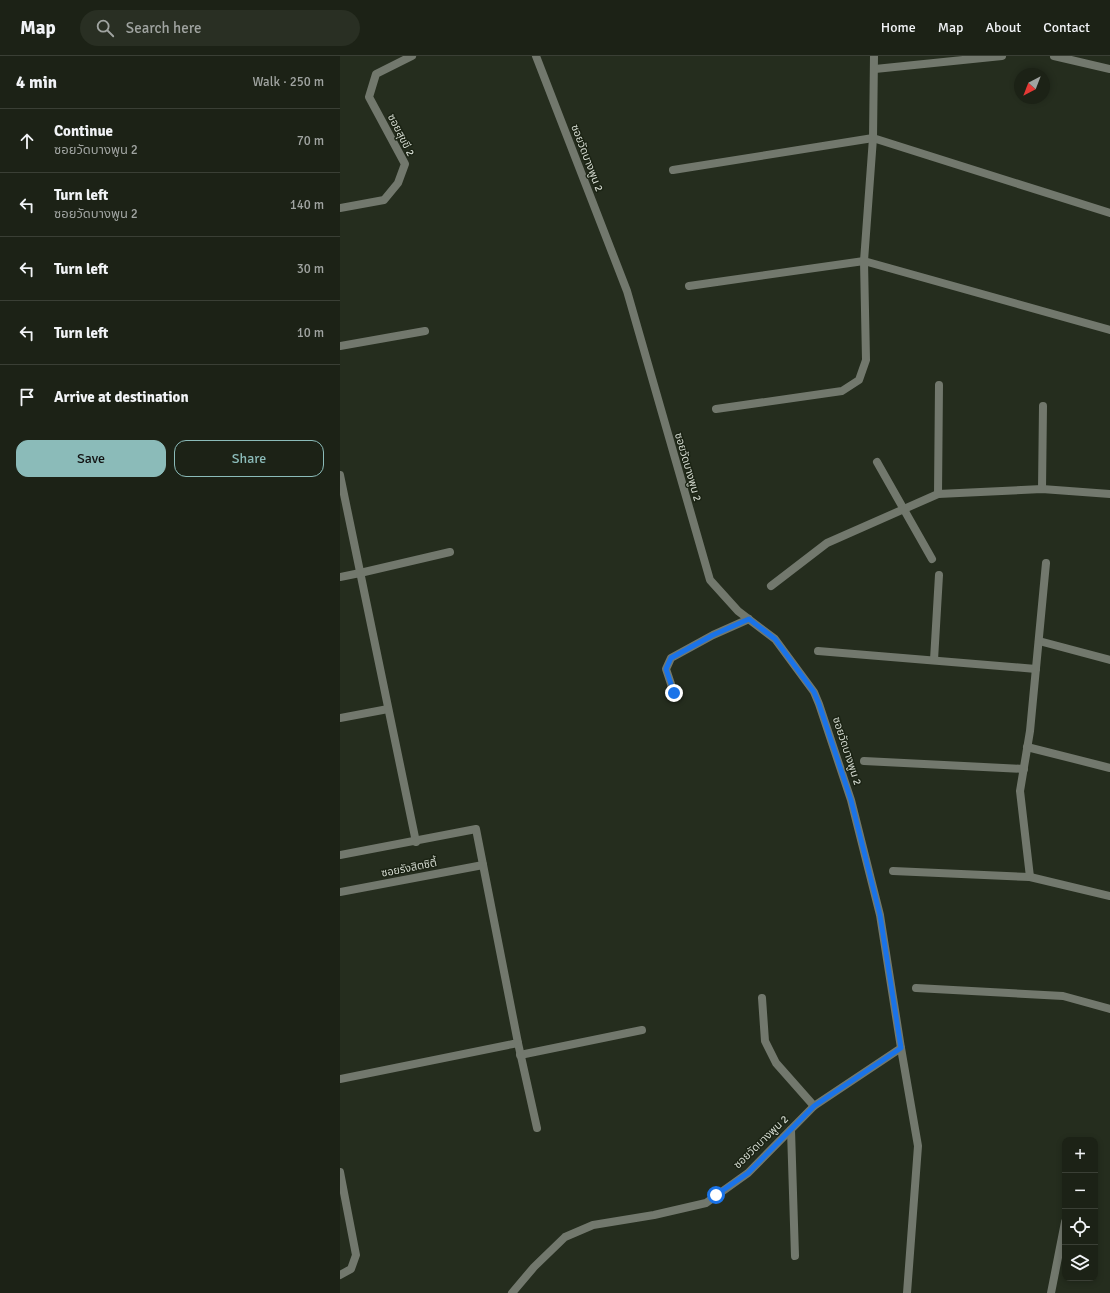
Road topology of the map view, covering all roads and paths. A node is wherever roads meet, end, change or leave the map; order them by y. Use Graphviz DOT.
graph roads {
  1 [pos="412,56"];
  2 [pos="536,56"];
  3 [pos="874,56"];
  4 [pos="1002,56"];
  5 [pos="1054,56"];
  6 [pos="1110,68"];
  7 [pos="875,69"];
  8 [pos="873,138"];
  9 [pos="673,170"];
  10 [pos="340,208"];
  11 [pos="1110,213"];
  12 [pos="864,261"];
  13 [pos="690,286"];
  14 [pos="1110,330"];
  15 [pos="425,331"];
  16 [pos="340,346"];
  17 [pos="939,385"];
  18 [pos="1043,406"];
  19 [pos="716,409"];
  20 [pos="877,462"];
  21 [pos="341,481"];
  22 [pos="1042,489"];
  23 [pos="938,494"];
  24 [pos="1110,494"];
  25 [pos="902,508"];
  26 [pos="450,552"];
  27 [pos="932,559"];
  28 [pos="1046,563"];
  29 [pos="360,572"];
  30 [pos="939,575"];
  31 [pos="340,577"];
  32 [pos="771,586"];
  33 [pos="749,619"];
  34 [pos="1039,641"];
  35 [pos="818,651"];
  36 [pos="934,660"];
  37 [pos="1110,660"];
  38 [pos="1036,669"];
  39 [pos="674,693"];
  40 [pos="388,709"];
  41 [pos="340,718"];
  42 [pos="1027,747"];
  43 [pos="864,761"];
  44 [pos="1110,768"];
  45 [pos="1024,770"];
  46 [pos="416,842"];
  47 [pos="340,856"];
  48 [pos="483,865"];
  49 [pos="893,870"];
  50 [pos="1030,877"];
  51 [pos="340,892"];
  52 [pos="1110,896"];
  53 [pos="916,988"];
  54 [pos="762,998"];
  55 [pos="1110,1009"];
  56 [pos="642,1030"];
  57 [pos="518,1044"];
  58 [pos="901,1048"];
  59 [pos="520,1055"];
  60 [pos="340,1079"];
  61 [pos="814,1106"];
  62 [pos="536,1128"];
  63 [pos="790,1130"];
  64 [pos="340,1172"];
  65 [pos="1062,1237"];
  66 [pos="795,1256"];
  67 [pos="340,1275"];
  68 [pos="512,1293"];
  69 [pos="907,1293"];
  70 [pos="1051,1293"];
  1 -- 10 [label="street, ซอยสุขขี 2"];
  2 -- 33 [label="street, ซอยวัดบางพูน 2"];
  3 -- 7 [label="street"];
  4 -- 7 [label="street"];
  5 -- 6 [label="street"];
  7 -- 8 [label="street"];
  8 -- 9 [label="street"];
  8 -- 11 [label="street"];
  8 -- 12 [label="street"];
  12 -- 13 [label="street"];
  12 -- 14 [label="street"];
  12 -- 19 [label="street"];
  15 -- 16 [label="street"];
  17 -- 23 [label="street"];
  18 -- 22 [label="street"];
  20 -- 25 [label="street"];
  21 -- 29 [label="street"];
  22 -- 23 [label="street"];
  22 -- 24 [label="street"];
  23 -- 25 [label="street"];
  25 -- 27 [label="street"];
  25 -- 32 [label="street"];
  26 -- 29 [label="street"];
  28 -- 34 [label="street"];
  29 -- 31 [label="street"];
  29 -- 40 [label="street"];
  30 -- 36 [label="street"];
  33 -- 39 [label="street"];
  33 -- 58 [label="street, ซอยวัดบางพูน 2"];
  34 -- 37 [label="street"];
  34 -- 38 [label="street"];
  35 -- 36 [label="street"];
  36 -- 38 [label="street"];
  38 -- 42 [label="street"];
  40 -- 41 [label="street"];
  40 -- 46 [label="street"];
  42 -- 44 [label="street"];
  42 -- 45 [label="street"];
  43 -- 45 [label="street"];
  45 -- 50 [label="street"];
  46 -- 47 [label="street"];
  46 -- 48 [label="street"];
  48 -- 51 [label="street, ซอยรังสิตซิตี้"];
  48 -- 57 [label="street"];
  49 -- 50 [label="street"];
  50 -- 52 [label="street"];
  53 -- 55 [label="street"];
  54 -- 61 [label="street"];
  56 -- 59 [label="street"];
  57 -- 59 [label="street"];
  57 -- 60 [label="street"];
  58 -- 61 [label="street, ซอยวัดบางพูน 2"];
  58 -- 69 [label="street"];
  59 -- 62 [label="street"];
  61 -- 63 [label="street, ซอยวัดบางพูน 2"];
  63 -- 66 [label="street"];
  63 -- 68 [label="street, ซอยวัดบางพูน 2"];
  64 -- 67 [label="street"];
  65 -- 70 [label="street"];
}
